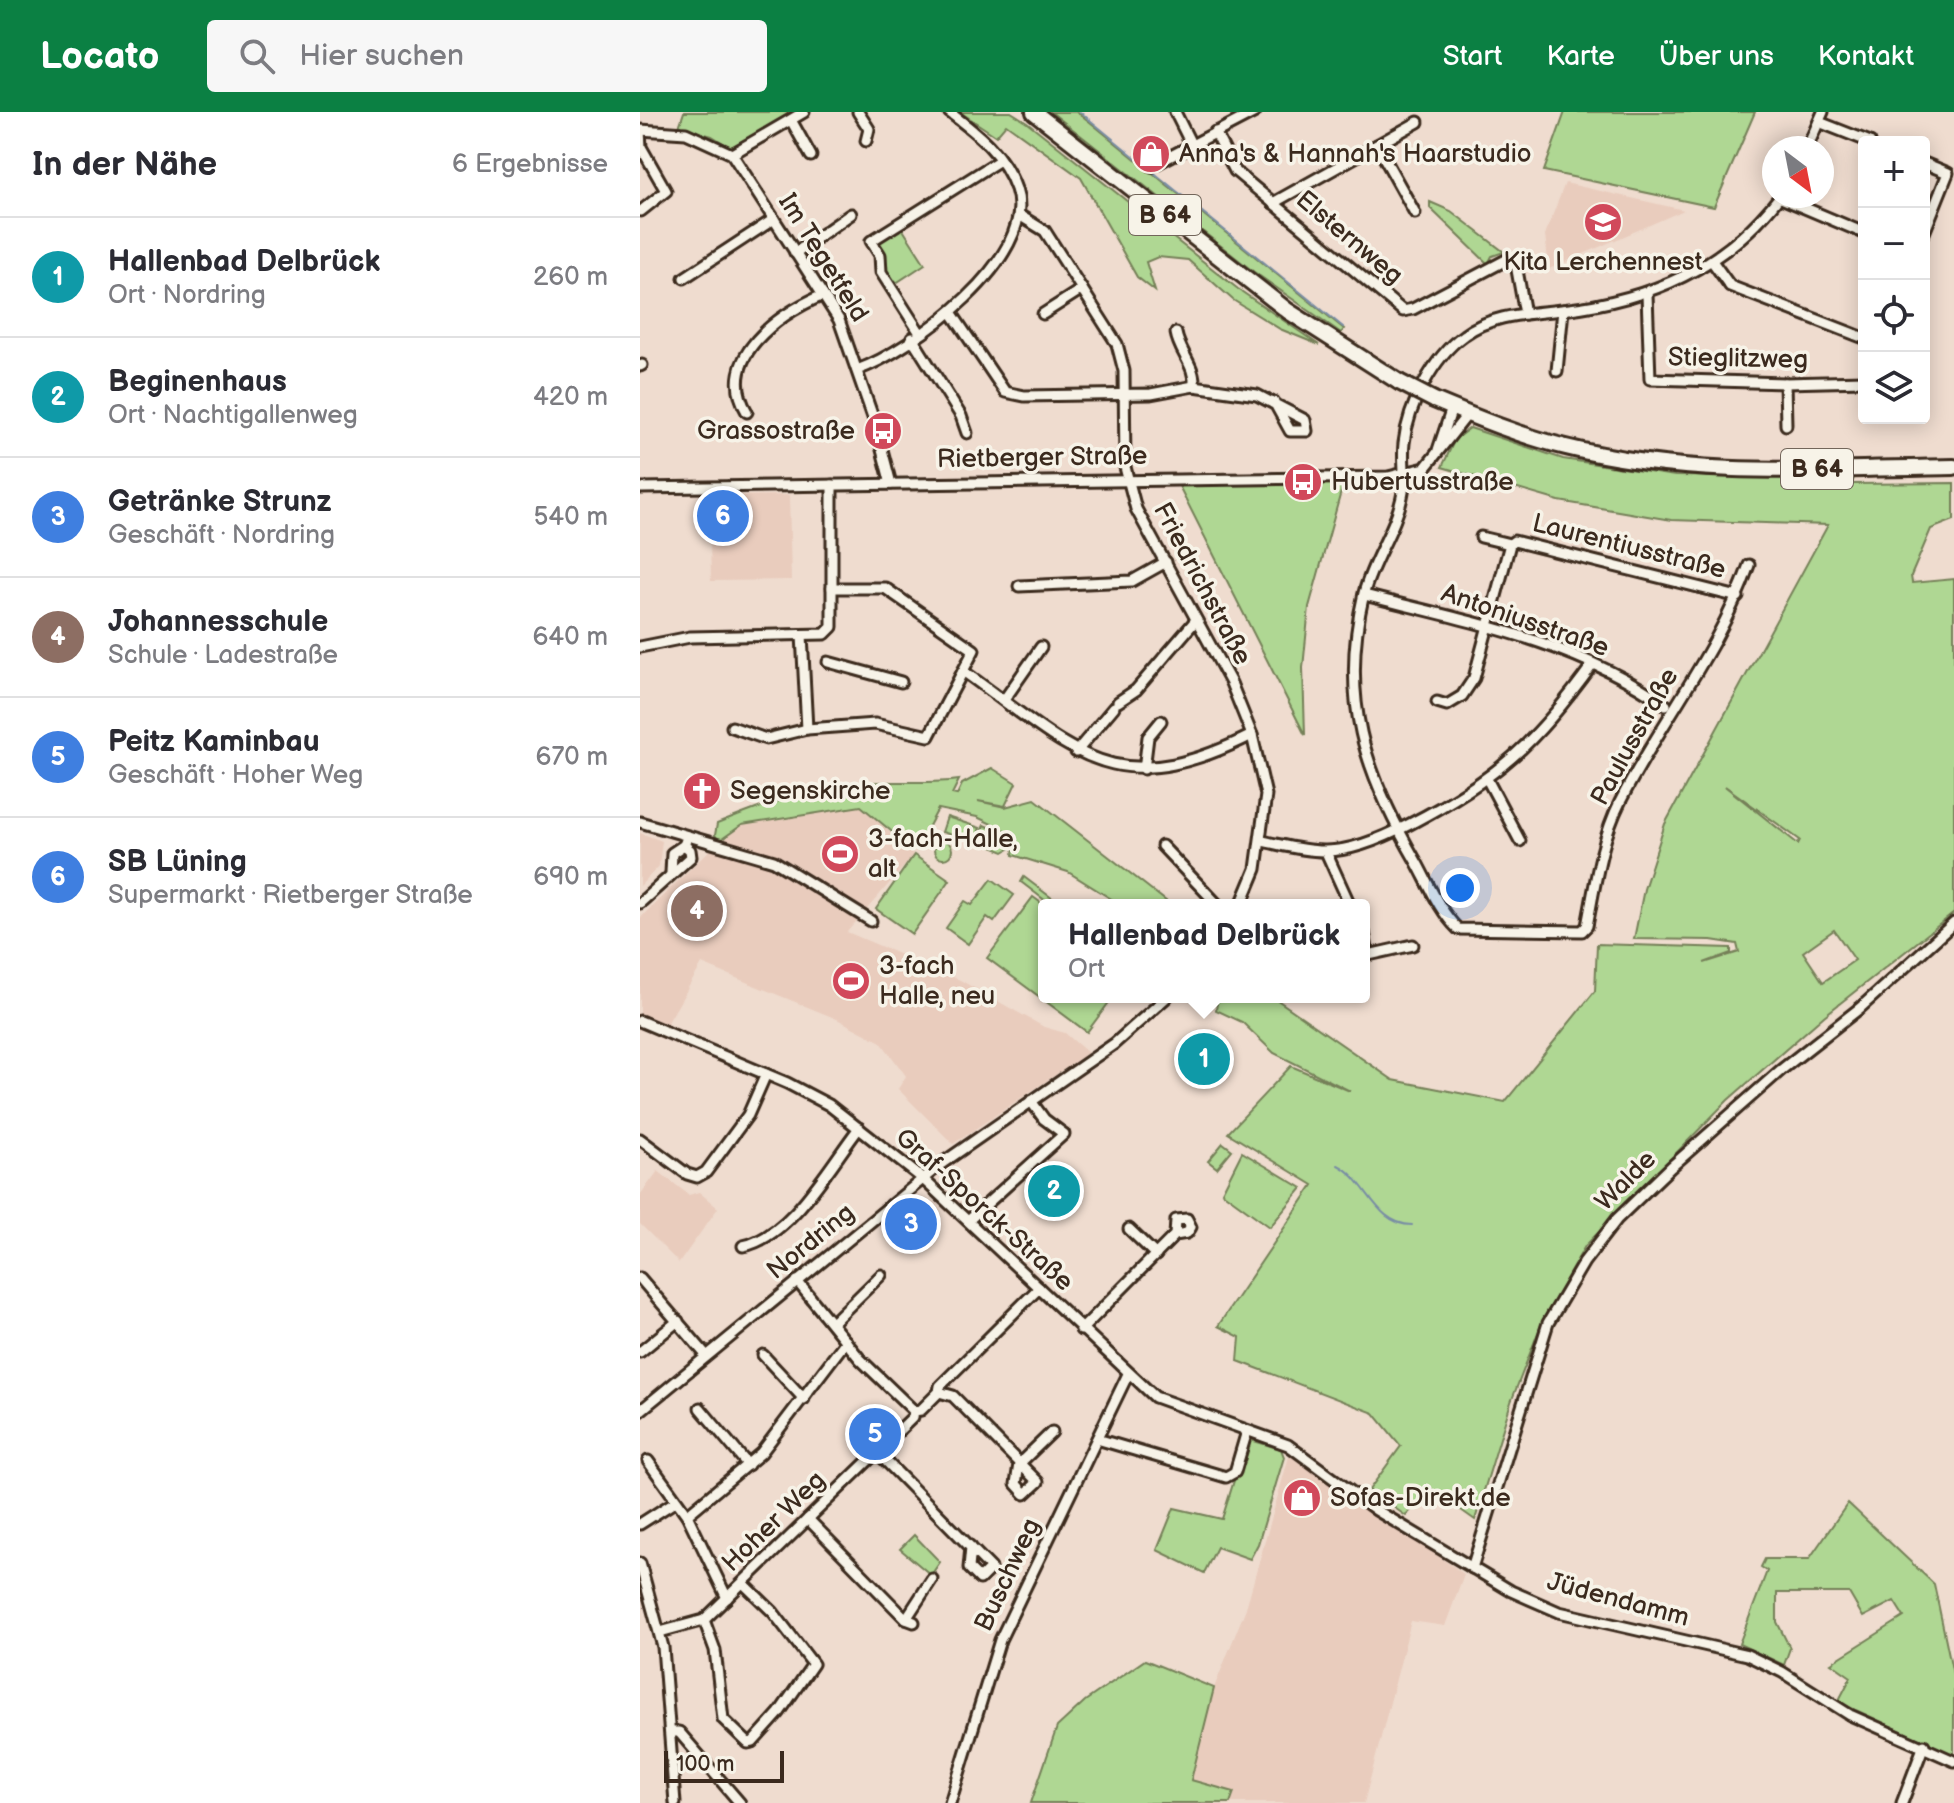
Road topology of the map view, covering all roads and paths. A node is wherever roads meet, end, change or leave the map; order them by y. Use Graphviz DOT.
graph roads {
  1 [pos="804,112"];
  2 [pos="858,112"];
  3 [pos="949,112"];
  4 [pos="1034,112"];
  5 [pos="1175,112"];
  6 [pos="1255,112"];
  7 [pos="1821,117"];
  8 [pos="791,120"];
  9 [pos="1418,122"];
  10 [pos="640,130"];
  11 [pos="1215,132"];
  12 [pos="1812,136"];
  13 [pos="1858,136"];
  14 [pos="866,141"];
  15 [pos="1191,144"];
  16 [pos="1377,145"];
  17 [pos="732,154"];
  18 [pos="811,156"];
  19 [pos="1000,160"];
  20 [pos="1152,166"];
  21 [pos="1930,166"];
  22 [pos="1273,203"];
  23 [pos="1770,208"];
  24 [pos="1807,208"];
  25 [pos="641,211"];
  26 [pos="1415,213"];
  27 [pos="851,214"];
  28 [pos="1019,215"];
  29 [pos="1930,218"];
  30 [pos="774,219"];
  31 [pos="1858,230"];
  32 [pos="795,253"];
  33 [pos="1712,261"];
  34 [pos="684,278"];
  35 [pos="1082,289"];
  36 [pos="1647,294"];
  37 [pos="823,295"];
  38 [pos="1563,310"];
  39 [pos="951,312"];
  40 [pos="1043,314"];
  41 [pos="1525,314"];
  42 [pos="1176,333"];
  43 [pos="916,335"];
  44 [pos="1858,336"];
  45 [pos="857,370"];
  46 [pos="1557,371"];
  47 [pos="1858,381"];
  48 [pos="1785,383"];
  49 [pos="1194,386"];
  50 [pos="1124,394"];
  51 [pos="1274,402"];
  52 [pos="1452,408"];
  53 [pos="747,412"];
  54 [pos="1467,415"];
  55 [pos="1786,425"];
  56 [pos="967,433"];
  57 [pos="1437,453"];
  58 [pos="1954,467"];
  59 [pos="1404,475"];
  60 [pos="1127,481"];
  61 [pos="891,484"];
  62 [pos="832,485"];
  63 [pos="640,488"];
  64 [pos="1481,537"];
  65 [pos="1510,544"];
  66 [pos="1166,562"];
  67 [pos="1749,565"];
  68 [pos="1019,586"];
  69 [pos="832,588"];
  70 [pos="1364,595"];
  71 [pos="1738,597"];
  72 [pos="1196,620"];
  73 [pos="1489,626"];
  74 [pos="802,635"];
  75 [pos="640,647"];
  76 [pos="1041,647"];
  77 [pos="828,662"];
  78 [pos="1593,664"];
  79 [pos="963,671"];
  80 [pos="901,682"];
  81 [pos="1004,700"];
  82 [pos="1437,702"];
  83 [pos="1672,705"];
  84 [pos="1161,721"];
  85 [pos="732,727"];
  86 [pos="807,729"];
  87 [pos="1252,735"];
  88 [pos="1076,752"];
  89 [pos="1144,769"];
  90 [pos="1487,779"];
  91 [pos="640,822"];
  92 [pos="1398,830"];
  93 [pos="686,841"];
  94 [pos="1262,841"];
  95 [pos="1520,841"];
  96 [pos="1162,846"];
  97 [pos="1326,852"];
  98 [pos="1212,899"];
  99 [pos="1243,899"];
  100 [pos="1347,899"];
  101 [pos="640,903"];
  102 [pos="871,921"];
  103 [pos="1954,923"];
  104 [pos="1413,945"];
  105 [pos="1370,954"];
  106 [pos="1160,1003"];
  107 [pos="640,1021"];
  108 [pos="766,1074"];
  109 [pos="1031,1101"];
  110 [pos="859,1128"];
  111 [pos="640,1139"];
  112 [pos="923,1179"];
  113 [pos="968,1221"];
  114 [pos="1129,1229"];
  115 [pos="1175,1235"];
  116 [pos="743,1246"];
  117 [pos="1156,1255"];
  118 [pos="881,1275"];
  119 [pos="640,1278"];
  120 [pos="797,1281"];
  121 [pos="1039,1288"];
  122 [pos="678,1321"];
  123 [pos="832,1323"];
  124 [pos="1081,1330"];
  125 [pos="846,1341"];
  126 [pos="640,1352"];
  127 [pos="706,1355"];
  128 [pos="763,1355"];
  129 [pos="1128,1374"];
  130 [pos="939,1392"];
  131 [pos="804,1399"];
  132 [pos="700,1408"];
  133 [pos="640,1411"];
  134 [pos="914,1411"];
  135 [pos="1247,1431"];
  136 [pos="1052,1432"];
  137 [pos="1097,1439"];
  138 [pos="1288,1445"];
  139 [pos="877,1452"];
  140 [pos="648,1461"];
  141 [pos="748,1465"];
  142 [pos="676,1501"];
  143 [pos="687,1515"];
  144 [pos="808,1519"];
  145 [pos="640,1524"];
  146 [pos="971,1547"];
  147 [pos="640,1563"];
  148 [pos="1472,1568"];
  149 [pos="932,1579"];
  150 [pos="743,1583"];
  151 [pos="727,1598"];
  152 [pos="704,1620"];
  153 [pos="660,1632"];
  154 [pos="670,1732"];
  155 [pos="1924,1745"];
  156 [pos="1954,1761"];
  157 [pos="675,1803"];
  158 [pos="740,1803"];
  159 [pos="950,1803"];
  160 [pos="1902,1803"];
  1 -- 8 [label="street"];
  2 -- 14 [label="street"];
  3 -- 19 [label="street"];
  4 -- 52 [label="main road, B 64, bridge"];
  5 -- 15 [label="street"];
  6 -- 11 [label="street"];
  7 -- 12 [label="street"];
  7 -- 13 [label="street"];
  8 -- 17 [label="street"];
  8 -- 18 [label="street"];
  9 -- 16 [label="street"];
  10 -- 17 [label="street"];
  10 -- 25 [label="street"];
  11 -- 15 [label="street"];
  11 -- 22 [label="street, Elsternweg"];
  15 -- 20 [label="street"];
  16 -- 22 [label="street"];
  16 -- 26 [label="street"];
  17 -- 30 [label="street, Im Tegetfeld"];
  19 -- 28 [label="street"];
  19 -- 43 [label="street"];
  21 -- 29 [label="street"];
  22 -- 41 [label="street, Elsternweg"];
  23 -- 33 [label="street"];
  24 -- 31 [label="street"];
  27 -- 32 [label="street"];
  28 -- 35 [label="street, Friedrichstraße"];
  28 -- 39 [label="street"];
  30 -- 32 [label="street, Im Tegetfeld"];
  30 -- 34 [label="street"];
  32 -- 37 [label="street, Im Tegetfeld"];
  33 -- 36 [label="street"];
  33 -- 44 [label="street, Stieglitzweg"];
  35 -- 40 [label="street"];
  35 -- 50 [label="street, Friedrichstraße"];
  36 -- 38 [label="street"];
  36 -- 48 [label="street, Stieglitzweg"];
  37 -- 45 [label="street, Im Tegetfeld"];
  37 -- 53 [label="street"];
  38 -- 41 [label="street"];
  38 -- 46 [label="street"];
  39 -- 43 [label="street"];
  39 -- 50 [label="street"];
  41 -- 59 [label="street"];
  42 -- 49 [label="street"];
  43 -- 45 [label="street"];
  43 -- 56 [label="street"];
  45 -- 61 [label="street, Im Tegetfeld"];
  47 -- 48 [label="street, Stieglitzweg"];
  48 -- 55 [label="street"];
  49 -- 50 [label="street"];
  49 -- 51 [label="street"];
  50 -- 60 [label="street, Friedrichstraße"];
  52 -- 54 [label="main road, B 64"];
  52 -- 57 [label="street"];
  54 -- 57 [label="street"];
  54 -- 58 [label="main road, B 64"];
  57 -- 59 [label="street"];
  59 -- 60 [label="street, Rietberger Straße"];
  59 -- 70 [label="street"];
  60 -- 61 [label="street, Rietberger Straße"];
  60 -- 66 [label="street, Friedrichstraße"];
  61 -- 62 [label="street, Rietberger Straße"];
  62 -- 63 [label="street, Rietberger Straße"];
  62 -- 69 [label="street"];
  64 -- 65 [label="street, Laurentiusstraße"];
  65 -- 71 [label="street, Laurentiusstraße"];
  65 -- 73 [label="street, Laurentiusstraße"];
  66 -- 68 [label="street"];
  66 -- 72 [label="street, Friedrichstraße"];
  67 -- 71 [label="street, Paulusstraße"];
  69 -- 74 [label="street"];
  69 -- 79 [label="street"];
  70 -- 73 [label="street, Antoniusstraße"];
  70 -- 92 [label="street"];
  71 -- 83 [label="street, Paulusstraße"];
  72 -- 87 [label="street, Friedrichstraße"];
  72 -- 88 [label="street"];
  73 -- 78 [label="street, Antoniusstraße"];
  73 -- 82 [label="street, Laurentiusstraße"];
  74 -- 75 [label="street"];
  74 -- 86 [label="street"];
  76 -- 81 [label="street"];
  77 -- 80 [label="street"];
  78 -- 83 [label="street, Antoniusstraße"];
  78 -- 90 [label="street"];
  79 -- 81 [label="street"];
  79 -- 86 [label="street"];
  81 -- 88 [label="street"];
  83 -- 92 [label="street, Paulusstraße"];
  84 -- 89 [label="street"];
  85 -- 86 [label="street"];
  87 -- 89 [label="street"];
  87 -- 94 [label="street, Friedrichstraße"];
  88 -- 89 [label="street"];
  90 -- 92 [label="street"];
  90 -- 95 [label="street"];
  91 -- 93 [label="street"];
  92 -- 97 [label="street"];
  93 -- 101 [label="street"];
  93 -- 102 [label="street"];
  94 -- 97 [label="street"];
  94 -- 99 [label="street, Friedrichstraße"];
  96 -- 98 [label="street"];
  97 -- 100 [label="street"];
  103 -- 148 [label="street, Walde"];
  104 -- 105 [label="street"];
  106 -- 109 [label="street, Nordring"];
  107 -- 108 [label="street, Graf-Sporck-Straße"];
  108 -- 110 [label="street, Graf-Sporck-Straße"];
  108 -- 111 [label="street"];
  109 -- 112 [label="street, Nordring"];
  109 -- 113 [label="street"];
  110 -- 112 [label="street, Graf-Sporck-Straße"];
  110 -- 116 [label="street"];
  112 -- 113 [label="street, Graf-Sporck-Straße"];
  112 -- 120 [label="street, Nordring"];
  113 -- 121 [label="street, Graf-Sporck-Straße"];
  114 -- 117 [label="street"];
  115 -- 117 [label="street"];
  117 -- 124 [label="street"];
  118 -- 123 [label="street"];
  119 -- 122 [label="street"];
  120 -- 123 [label="street"];
  120 -- 127 [label="street, Nordring"];
  121 -- 124 [label="street, Graf-Sporck-Straße"];
  121 -- 130 [label="street, Hoher Weg"];
  122 -- 126 [label="street"];
  122 -- 127 [label="street"];
  123 -- 125 [label="street"];
  124 -- 129 [label="street, Graf-Sporck-Straße"];
  125 -- 131 [label="street"];
  125 -- 134 [label="street"];
  127 -- 133 [label="street, Nordring"];
  128 -- 131 [label="street"];
  129 -- 135 [label="street, Graf-Sporck-Straße"];
  129 -- 137 [label="street, Buschweg"];
  130 -- 134 [label="street, Hoher Weg"];
  130 -- 136 [label="street"];
  131 -- 141 [label="street"];
  132 -- 141 [label="street"];
  134 -- 139 [label="street, Hoher Weg"];
  135 -- 137 [label="street"];
  135 -- 138 [label="street, Graf-Sporck-Straße"];
  137 -- 159 [label="street, Buschweg"];
  138 -- 148 [label="street, Jüdendamm"];
  139 -- 144 [label="street, Hoher Weg"];
  139 -- 146 [label="street"];
  140 -- 142 [label="street"];
  141 -- 143 [label="street"];
  142 -- 143 [label="street"];
  142 -- 145 [label="street"];
  143 -- 151 [label="street"];
  144 -- 149 [label="street"];
  144 -- 150 [label="street, Hoher Weg"];
  147 -- 153 [label="street"];
  148 -- 155 [label="street, Jüdendamm"];
  150 -- 151 [label="street, Hoher Weg"];
  150 -- 152 [label="street"];
  151 -- 152 [label="street, Hoher Weg"];
  152 -- 153 [label="street, Hoher Weg"];
  153 -- 154 [label="street"];
  154 -- 157 [label="street"];
  154 -- 158 [label="street"];
  155 -- 156 [label="street, Jüdendamm"];
  155 -- 160 [label="street"];
}
